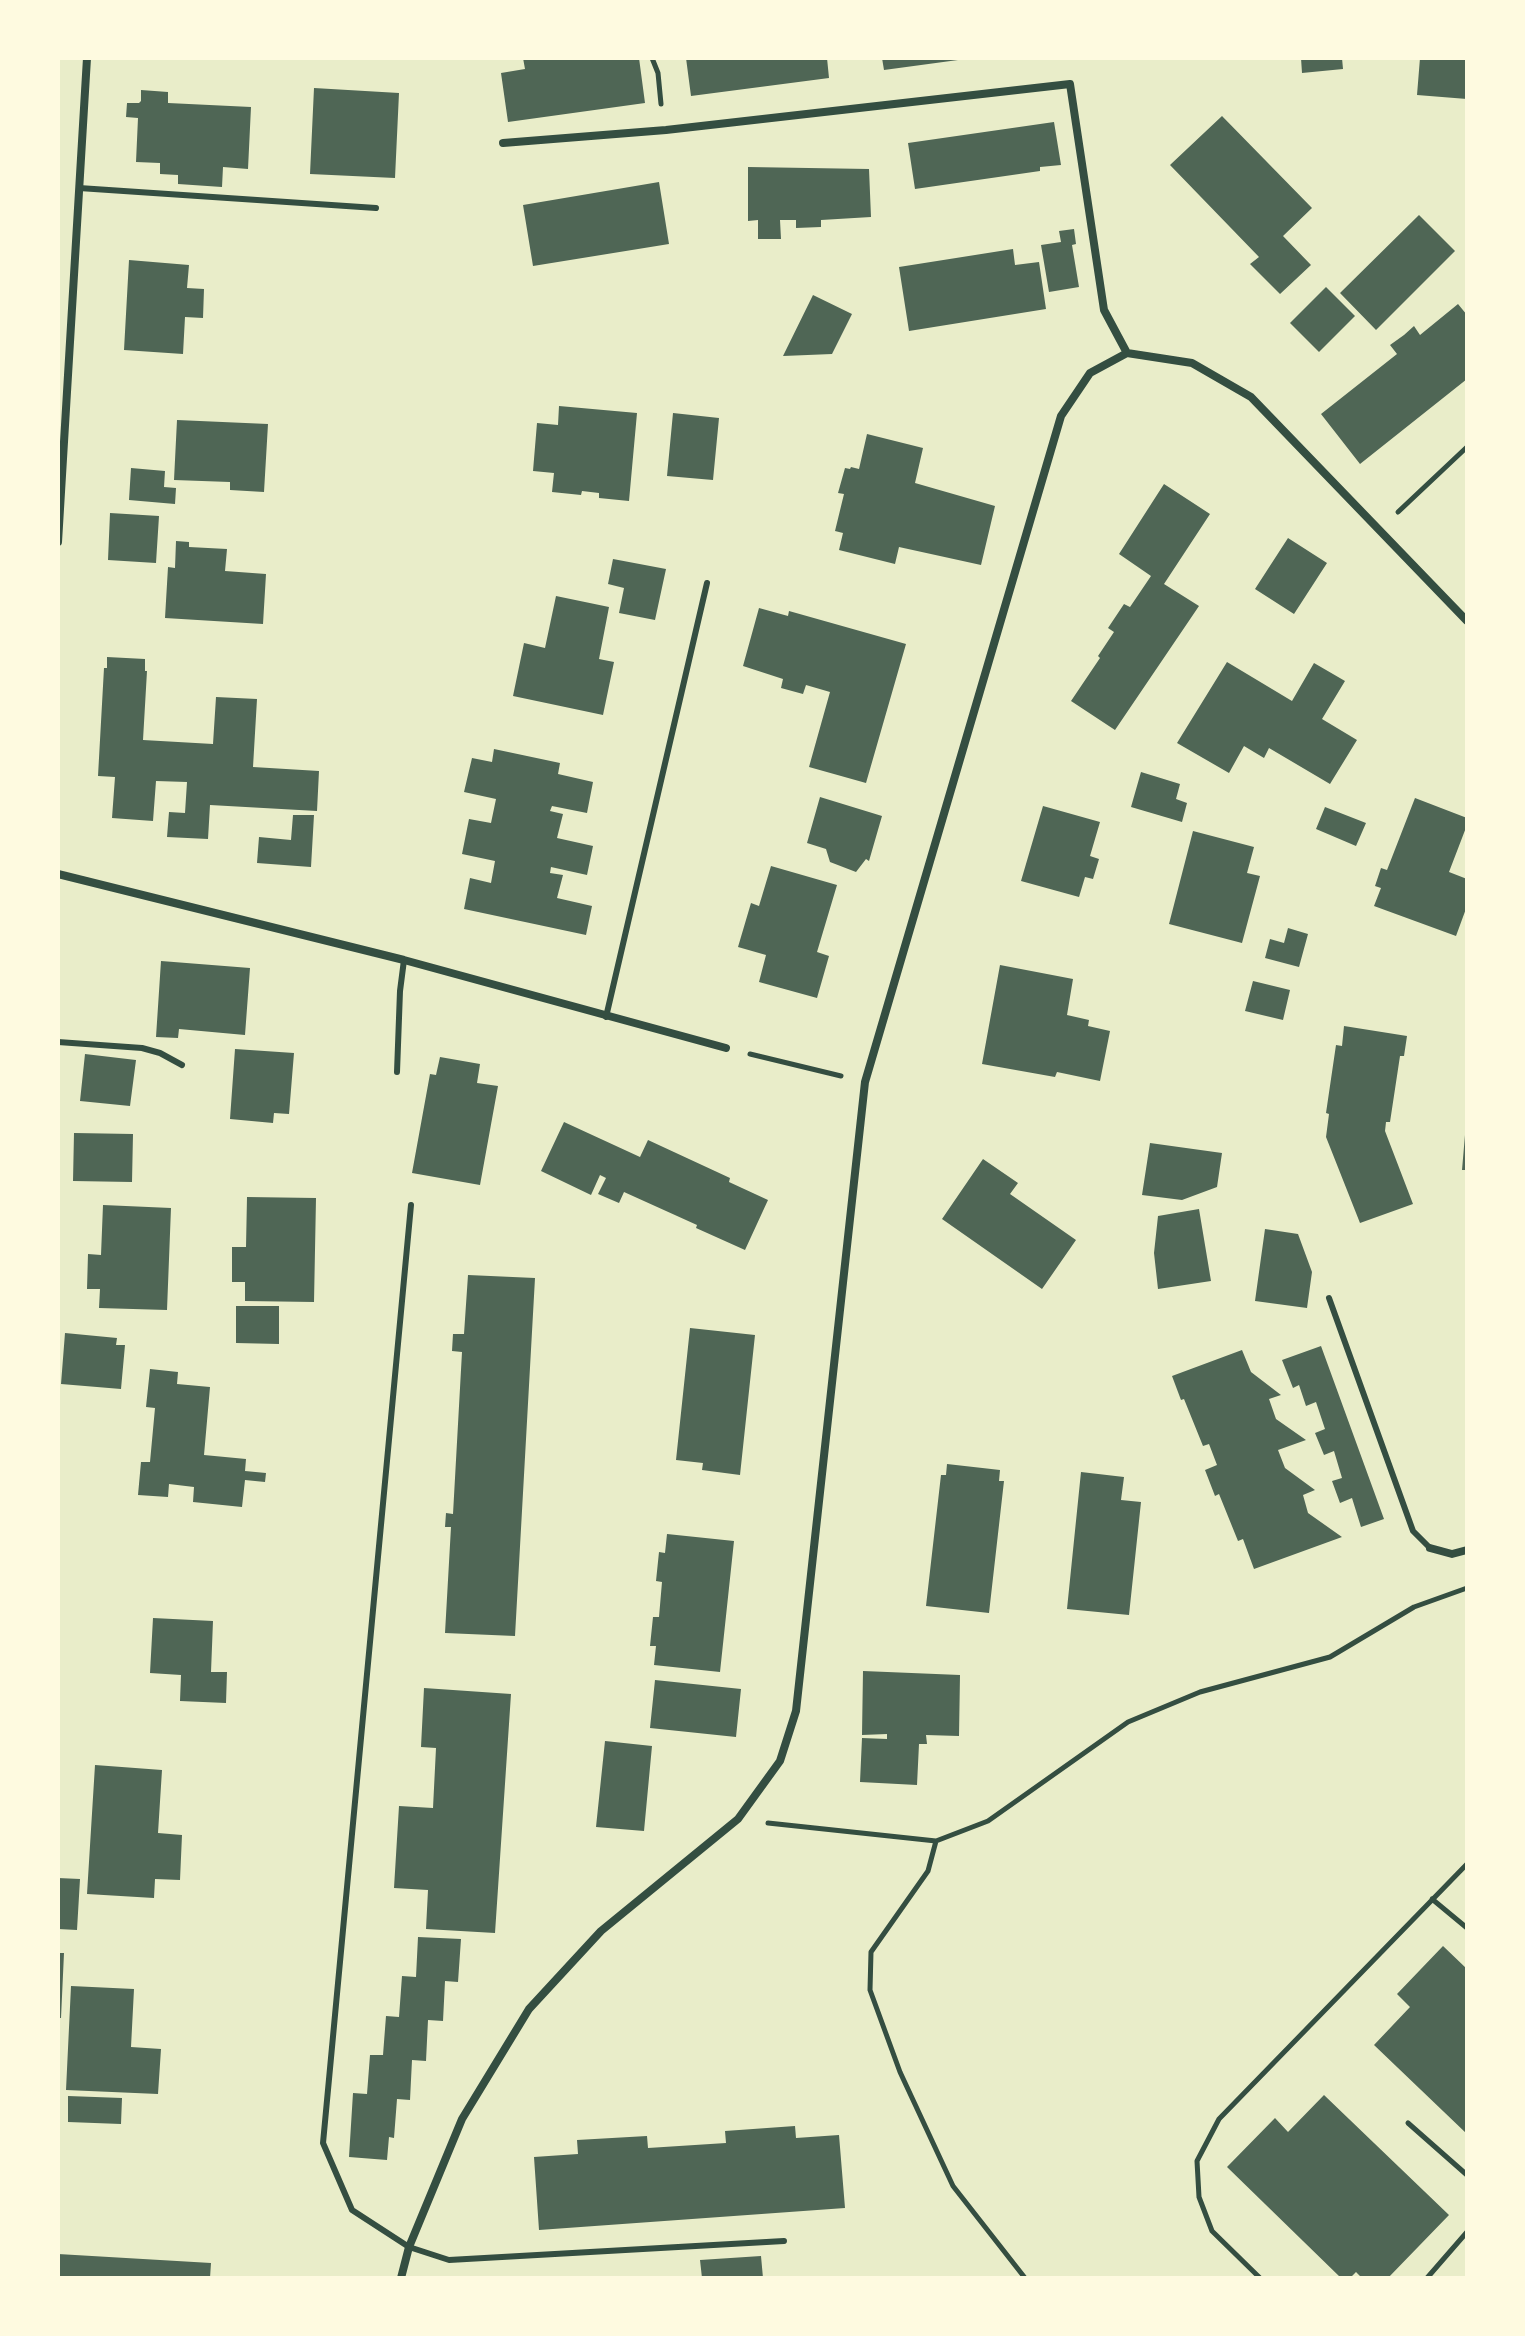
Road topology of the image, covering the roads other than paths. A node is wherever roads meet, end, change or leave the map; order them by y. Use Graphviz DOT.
graph roads {
  1 [pos="87,58"];
  2 [pos="503,143"];
  3 [pos="79,188"];
  4 [pos="376,208"];
  5 [pos="1127,353"];
  6 [pos="58,542"];
  7 [pos="707,583"];
  8 [pos="1467,621"];
  9 [pos="58,874"];
  10 [pos="404,960"];
  11 [pos="606,1017"];
  12 [pos="58,1042"];
  13 [pos="726,1048"];
  14 [pos="182,1065"];
  15 [pos="397,1072"];
  16 [pos="411,1205"];
  17 [pos="1329,1298"];
  18 [pos="1430,1548"];
  19 [pos="1467,1550"];
  20 [pos="784,2241"];
  21 [pos="409,2247"];
  22 [pos="401,2278"];
  1 -- 3 [label="street"];
  2 -- 5 [label="street"];
  3 -- 4 [label="lane"];
  3 -- 6 [label="street"];
  5 -- 8 [label="street"];
  5 -- 21 [label="street"];
  7 -- 11 [label="lane"];
  9 -- 10 [label="street"];
  10 -- 11 [label="street"];
  10 -- 15 [label="lane"];
  11 -- 13 [label="street"];
  12 -- 14 [label="lane"];
  16 -- 21 [label="lane"];
  17 -- 18 [label="lane"];
  18 -- 19 [label="street"];
  20 -- 21 [label="lane"];
  21 -- 22 [label="street"];
}
